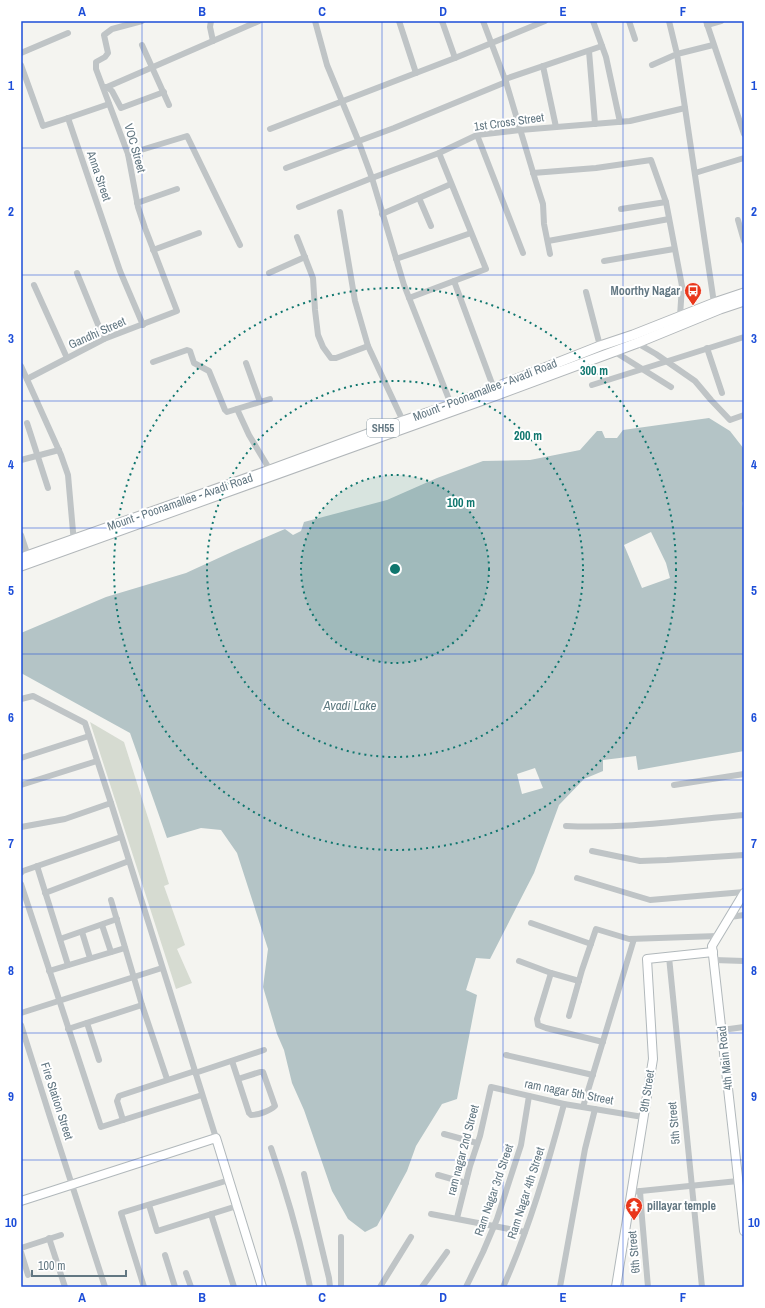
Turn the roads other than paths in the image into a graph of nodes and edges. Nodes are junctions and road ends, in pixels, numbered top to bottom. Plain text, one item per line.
1 (142, 21) edge
2 (211, 21) edge
3 (259, 21) edge
4 (315, 21) edge
5 (399, 21) edge
6 (442, 21) edge
7 (483, 21) edge
8 (545, 21) edge
9 (593, 21) edge
10 (629, 21) edge
11 (669, 21) edge
12 (721, 21) edge
13 (706, 23) edge
14 (529, 24) edge
15 (68, 33) dead end
16 (635, 39) dead end
17 (213, 41) junction
18 (491, 43) junction
19 (142, 45) dead end
20 (713, 45) junction
21 (602, 46) junction
22 (589, 51) junction
23 (21, 53) edge
24 (677, 54) junction
25 (455, 58) junction
26 (21, 65) edge
27 (652, 65) dead end
28 (543, 66) junction
29 (152, 67) junction
30 (416, 73) junction
31 (505, 81) junction
32 (105, 87) junction
33 (164, 92) junction
34 (343, 101) junction
35 (109, 104) junction
36 (170, 105) dead end
37 (685, 108) junction
38 (68, 118) junction
39 (620, 122) junction
40 (595, 124) junction
41 (556, 127) junction
42 (270, 129) dead end
43 (520, 130) junction
44 (744, 134) edge
45 (477, 135) junction
46 (358, 140) junction
47 (439, 153) junction
48 (128, 154) junction
49 (744, 158) edge
50 (286, 168) dead end
51 (533, 173) junction
52 (695, 173) junction
53 (372, 178) junction
54 (451, 184) junction
55 (177, 189) dead end
56 (419, 198) junction
57 (666, 202) junction
58 (137, 203) junction
59 (299, 207) dead end
60 (621, 209) dead end
61 (340, 212) dead end
62 (382, 214) junction
63 (669, 219) junction
64 (738, 220) dead end
65 (431, 226) dead end
66 (199, 233) dead end
67 (471, 233) junction
68 (298, 237) dead end
69 (548, 241) junction
70 (744, 241) edge
71 (240, 245) dead end
72 (674, 249) junction
73 (153, 250) junction
74 (523, 253) dead end
75 (550, 254) dead end
76 (306, 257) junction
77 (396, 259) junction
78 (604, 261) dead end
79 (77, 273) dead end
80 (269, 274) dead end
81 (454, 281) junction
82 (34, 285) dead end
83 (586, 292) dead end
84 (744, 293) edge
85 (409, 298) junction
86 (744, 301) edge
87 (714, 303) junction
88 (177, 311) joint
89 (680, 316) junction
90 (143, 325) junction
91 (744, 337) edge
92 (104, 339) junction
93 (637, 344) junction
94 (368, 346) junction
95 (600, 346) junction
96 (707, 348) junction
97 (615, 352) junction
98 (67, 358) junction
99 (666, 361) junction
100 (153, 362) dead end
101 (246, 363) dead end
102 (21, 366) edge
103 (642, 369) junction
104 (27, 379) junction
105 (592, 384) dead end
106 (672, 387) dead end
107 (494, 389) junction
108 (722, 392) dead end
109 (270, 399) dead end
110 (260, 402) junction
111 (452, 408) junction
112 (237, 409) junction
113 (744, 415) edge
114 (404, 420) junction
115 (27, 423) dead end
116 (59, 450) junction
117 (37, 455) junction
118 (21, 460) edge
119 (270, 470) junction
120 (48, 488) dead end
121 (21, 535) edge
122 (74, 543) junction
123 (25, 557) edge
124 (21, 566) edge
125 (21, 699) edge
126 (89, 736) junction
127 (21, 758) edge
128 (97, 761) junction
129 (744, 774) edge
130 (21, 785) edge
131 (674, 785) dead end
132 (111, 803) junction
133 (744, 815) edge
134 (566, 826) dead end
135 (21, 827) edge
136 (122, 837) junction
137 (592, 851) dead end
138 (744, 855) edge
139 (129, 861) junction
140 (37, 866) junction
141 (21, 873) edge
142 (577, 878) dead end
143 (21, 884) edge
144 (45, 893) junction
145 (744, 894) edge
146 (111, 900) dead end
147 (744, 915) edge
148 (730, 917) junction
149 (117, 919) junction
150 (531, 923) dead end
151 (102, 924) junction
152 (82, 932) junction
153 (718, 936) junction
154 (60, 939) junction
155 (634, 939) junction
156 (591, 944) junction
157 (126, 948) junction
158 (111, 952) junction
159 (713, 956) junction
160 (669, 957) junction
161 (90, 958) junction
162 (519, 961) dead end
163 (744, 961) edge
164 (68, 965) junction
165 (162, 968) junction
166 (49, 971) junction
167 (550, 973) junction
168 (134, 976) junction
169 (579, 981) junction
170 (59, 1001) junction
171 (142, 1006) junction
172 (21, 1013) edge
173 (569, 1016) dead end
174 (87, 1023) junction
175 (21, 1025) edge
176 (744, 1027) edge
177 (68, 1029) junction
178 (722, 1030) junction
179 (603, 1042) junction
180 (264, 1050) dead end
181 (506, 1056) dead end
182 (99, 1060) dead end
183 (232, 1061) junction
184 (195, 1072) junction
185 (593, 1074) junction
186 (167, 1079) junction
187 (238, 1079) junction
188 (491, 1087) joint
189 (202, 1095) junction
190 (529, 1096) junction
191 (564, 1104) junction
192 (582, 1107) junction
193 (595, 1108) junction
194 (643, 1117) junction
195 (124, 1120) junction
196 (444, 1134) dead end
197 (216, 1138) junction
198 (477, 1143) junction
199 (271, 1148) dead end
200 (304, 1174) dead end
201 (438, 1175) dead end
202 (740, 1179) edge
203 (229, 1180) junction
204 (466, 1183) junction
205 (72, 1184) junction
206 (692, 1186) junction
207 (640, 1191) junction
208 (631, 1192) junction
209 (21, 1201) edge
210 (148, 1205) junction
211 (237, 1206) junction
212 (211, 1214) junction
213 (431, 1214) dead end
214 (457, 1218) junction
215 (494, 1225) junction
216 (744, 1231) edge
217 (525, 1232) junction
218 (61, 1234) dead end
219 (341, 1237) dead end
220 (411, 1237) dead end
221 (50, 1238) junction
222 (21, 1248) edge
223 (21, 1252) edge
224 (447, 1252) dead end
225 (165, 1255) dead end
226 (186, 1273) dead end
227 (26, 1275) edge
228 (64, 1287) edge
229 (105, 1287) edge
230 (144, 1287) edge
231 (175, 1287) edge
232 (191, 1287) edge
233 (234, 1287) edge
234 (262, 1287) edge
235 (310, 1287) edge
236 (330, 1287) edge
237 (341, 1287) edge
238 (380, 1287) edge
239 (422, 1287) edge
240 (466, 1287) edge
241 (503, 1287) edge
242 (560, 1287) edge
243 (616, 1287) edge
244 (648, 1287) edge
245 (702, 1287) edge

1 - 32 street, VOC Street
2 - 17 street
3 - 17 street
4 - 34 street
5 - 30 street
6 - 25 street
7 - 18 street
8 - 14 street
9 - 21 street
10 - 16 street
11 - 24 street
12 - 13 street
13 - 20 street
14 - 18 street
15 - 23 street
17 - 29 street
18 - 25 street
18 - 31 street
19 - 29 street
20 - 24 street
20 - 44 street
21 - 22 street
21 - 39 street
22 - 28 street
22 - 40 street
24 - 27 street
24 - 37 street
25 - 30 street
26 - 38 street
28 - 31 street
28 - 41 street
29 - 32 street
29 - 33 street
30 - 34 street
31 - 43 street
31 - 46 street
32 - 33 street
32 - 35 street, VOC Street
33 - 36 street
34 - 42 street
34 - 46 street
35 - 38 street
35 - 48 street, VOC Street
37 - 39 street, 1st Cross Street
37 - 52 street
38 - 90 street, Anna Street
39 - 40 street, 1st Cross Street
40 - 41 street, 1st Cross Street
41 - 43 street, 1st Cross Street
43 - 45 street, 1st Cross Street
43 - 51 street
45 - 47 street, 1st Cross Street
45 - 74 street
46 - 50 street
46 - 53 street
47 - 53 street, 1st Cross Street
47 - 54 street
48 - 58 street, VOC Street
48 - 71 street
49 - 52 street
51 - 57 street
51 - 69 street
52 - 87 street
53 - 59 street, 1st Cross Street
53 - 62 street
54 - 56 street
54 - 67 street
55 - 58 street
56 - 62 street
56 - 65 street
57 - 60 street
57 - 63 street
58 - 73 street, VOC Street
61 - 94 street
62 - 77 street
63 - 69 street
63 - 72 street
64 - 70 street
66 - 73 street
67 - 77 street
67 - 81 street
68 - 76 street
69 - 75 street
72 - 78 street
72 - 89 street
73 - 88 street, VOC Street
76 - 80 street
76 - 94 street
77 - 85 street
79 - 92 street
81 - 85 street
81 - 107 street
82 - 98 street
83 - 95 street
84 - 87 main road, Mount - Poonamallee - Avadi Road / SH55
85 - 111 street
86 - 93 main road, Mount - Poonamallee - Avadi Road / SH55
87 - 89 main road, Mount - Poonamallee - Avadi Road / SH55
88 - 90 street, Gandhi Street
89 - 95 main road, Mount - Poonamallee - Avadi Road / SH55
90 - 92 street, Gandhi Street
91 - 96 street
92 - 98 street, Gandhi Street
93 - 97 main road, Mount - Poonamallee - Avadi Road / SH55
93 - 99 street
94 - 114 street
95 - 107 main road, Mount - Poonamallee - Avadi Road / SH55
96 - 99 street
96 - 108 street
97 - 103 street
97 - 111 main road, Mount - Poonamallee - Avadi Road / SH55
98 - 104 street, Gandhi Street
99 - 103 street
99 - 113 street
100 - 112 street
101 - 110 street
102 - 104 street
103 - 105 street
103 - 106 street
104 - 116 street
107 - 111 main road, Mount - Poonamallee - Avadi Road / SH55
109 - 110 street
110 - 112 street
111 - 114 main road, Mount - Poonamallee - Avadi Road / SH55
111 - 122 main road, Mount - Poonamallee - Avadi Road / SH55
112 - 119 street
114 - 119 main road, Mount - Poonamallee - Avadi Road / SH55
115 - 117 street
116 - 117 street
116 - 122 street
117 - 118 street
117 - 120 street
119 - 122 main road, Mount - Poonamallee - Avadi Road / SH55
121 - 123 street
122 - 123 main road, Mount - Poonamallee - Avadi Road / SH55
122 - 124 main road, Mount - Poonamallee - Avadi Road / SH55
125 - 126 street
126 - 127 street
126 - 128 street
128 - 130 street
128 - 132 street
129 - 131 street
132 - 135 street
132 - 136 street
133 - 134 street
136 - 139 street
136 - 140 street
137 - 138 street
139 - 144 street
139 - 165 street
140 - 141 street
140 - 144 street
142 - 145 street
143 - 166 street
144 - 154 street
145 - 148 street, 4th Main Road
146 - 149 street
147 - 148 street
148 - 153 street, 4th Main Road
149 - 151 street
149 - 157 street
150 - 156 street
151 - 152 street
151 - 158 street
152 - 154 street
152 - 161 street
153 - 155 street
153 - 159 street, 4th Main Road
154 - 164 street
155 - 156 street
155 - 179 street
156 - 169 street
157 - 158 street
157 - 168 street
158 - 161 street
159 - 160 street, 9th Street
159 - 163 street
159 - 178 street, 4th Main Road
160 - 194 street, 9th Street
160 - 206 street, 5th Street
161 - 164 street
162 - 167 street
164 - 166 street
165 - 168 street
165 - 184 street
166 - 170 street
167 - 169 street
167 - 179 street
168 - 170 street
168 - 171 street
169 - 173 street
170 - 172 street
170 - 177 street
171 - 174 street
171 - 186 street
174 - 177 street
174 - 182 street
175 - 205 street, Fire Station Street
176 - 178 street
177 - 195 street
178 - 202 street, 4th Main Road
179 - 185 street
180 - 183 street
181 - 185 street
183 - 184 street
183 - 187 street
184 - 186 street
184 - 189 street
185 - 192 street
186 - 195 street
187 - 187 street
188 - 190 street, ram nagar 5th Street
188 - 198 street, ram nagar 2nd Street
189 - 195 street
189 - 197 street
190 - 191 street, ram nagar 5th Street
190 - 215 street, Ram Nagar 3rd Street
191 - 192 street, ram nagar 5th Street
191 - 217 street, Ram Nagar 4th Street
192 - 193 street, ram nagar 5th Street
193 - 194 street, ram nagar 5th Street
193 - 242 street
194 - 208 street, 9th Street
196 - 198 street
197 - 203 street
197 - 205 street
198 - 204 street, ram nagar 2nd Street
199 - 235 street
200 - 236 street
201 - 204 street
202 - 206 street
202 - 216 street, 4th Main Road
203 - 210 street
203 - 211 street
204 - 214 street, ram nagar 2nd Street
205 - 209 street
205 - 229 street, Fire Station Street
206 - 207 street
206 - 245 street, 5th Street
207 - 208 street
207 - 244 street, 6th Street
208 - 243 street, 9th Street
210 - 212 street
210 - 230 street
211 - 212 street
211 - 234 street
212 - 233 street
213 - 214 street
214 - 215 street
215 - 217 street
215 - 240 street, Ram Nagar 3rd Street
217 - 241 street, Ram Nagar 4th Street
218 - 221 street
219 - 237 street
220 - 238 street
221 - 222 street
221 - 228 street
223 - 227 street
224 - 239 street
225 - 231 street
226 - 232 street

